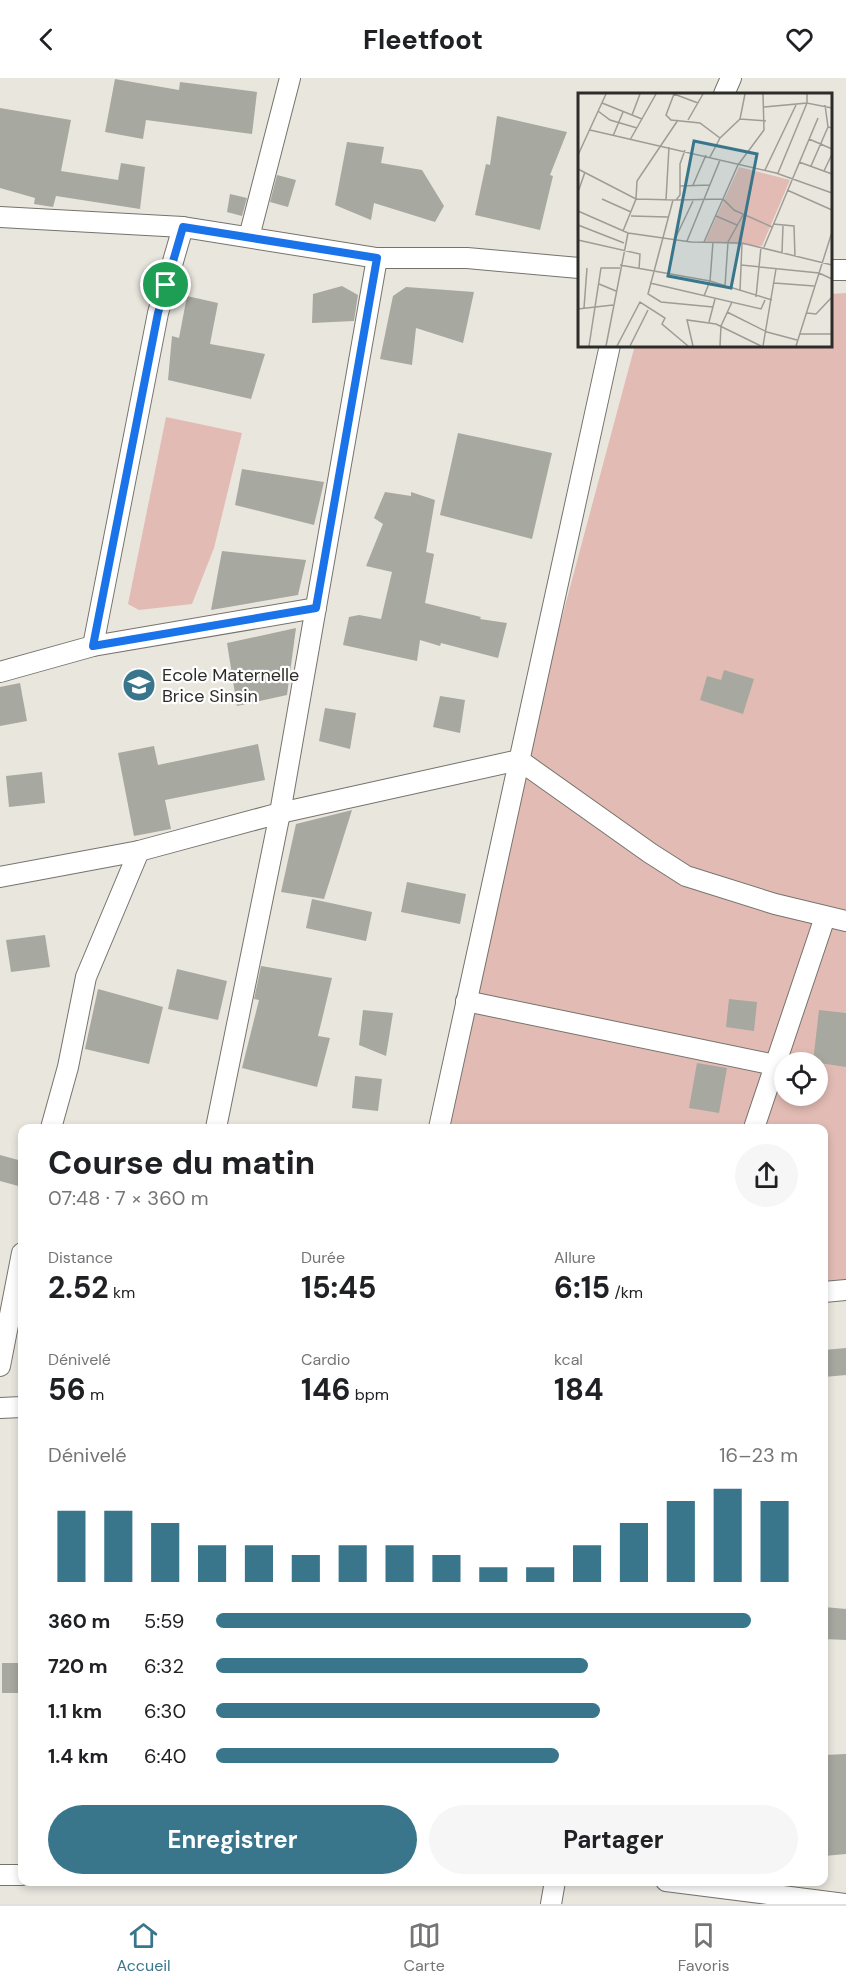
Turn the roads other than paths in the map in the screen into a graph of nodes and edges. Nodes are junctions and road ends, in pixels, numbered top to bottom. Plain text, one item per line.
1 (290, 78) edge
2 (731, 78) edge
3 (724, 93) edge
4 (0, 217) edge
5 (183, 227) junction
6 (249, 237) junction
7 (377, 258) junction
8 (578, 268) edge
9 (610, 346) edge
10 (316, 608) junction
11 (93, 646) junction
12 (0, 672) edge
13 (519, 760) junction
14 (280, 813) junction
15 (139, 851) junction
16 (0, 877) edge
17 (825, 917) junction
18 (846, 921) edge
19 (466, 1001) junction
20 (779, 1052) edge
21 (774, 1065) edge
22 (774, 1068) edge
23 (52, 1124) edge
24 (217, 1124) edge
25 (440, 1124) edge
26 (755, 1124) edge
27 (18, 1274) edge
28 (846, 1290) edge
29 (828, 1292) edge
30 (0, 1366) edge
31 (18, 1407) edge
32 (0, 1408) edge
33 (0, 1875) edge
34 (18, 1875) edge
35 (554, 1886) edge
36 (745, 1886) edge
37 (761, 1887) edge
38 (551, 1904) edge
39 (846, 1904) edge

1 - 6 street
2 - 3 street
4 - 5 street
5 - 6 street
5 - 11 street
6 - 7 street
7 - 8 street
7 - 10 street
9 - 13 street
10 - 11 street
10 - 14 street
11 - 12 street
13 - 14 street
13 - 17 street
13 - 19 street
14 - 15 street
14 - 24 street
15 - 16 street
15 - 23 street
17 - 18 street
17 - 20 street
19 - 21 street
19 - 25 street
22 - 26 street
27 - 30 street
28 - 29 street
31 - 32 street
33 - 34 street
35 - 38 street
36 - 37 street
37 - 39 street

